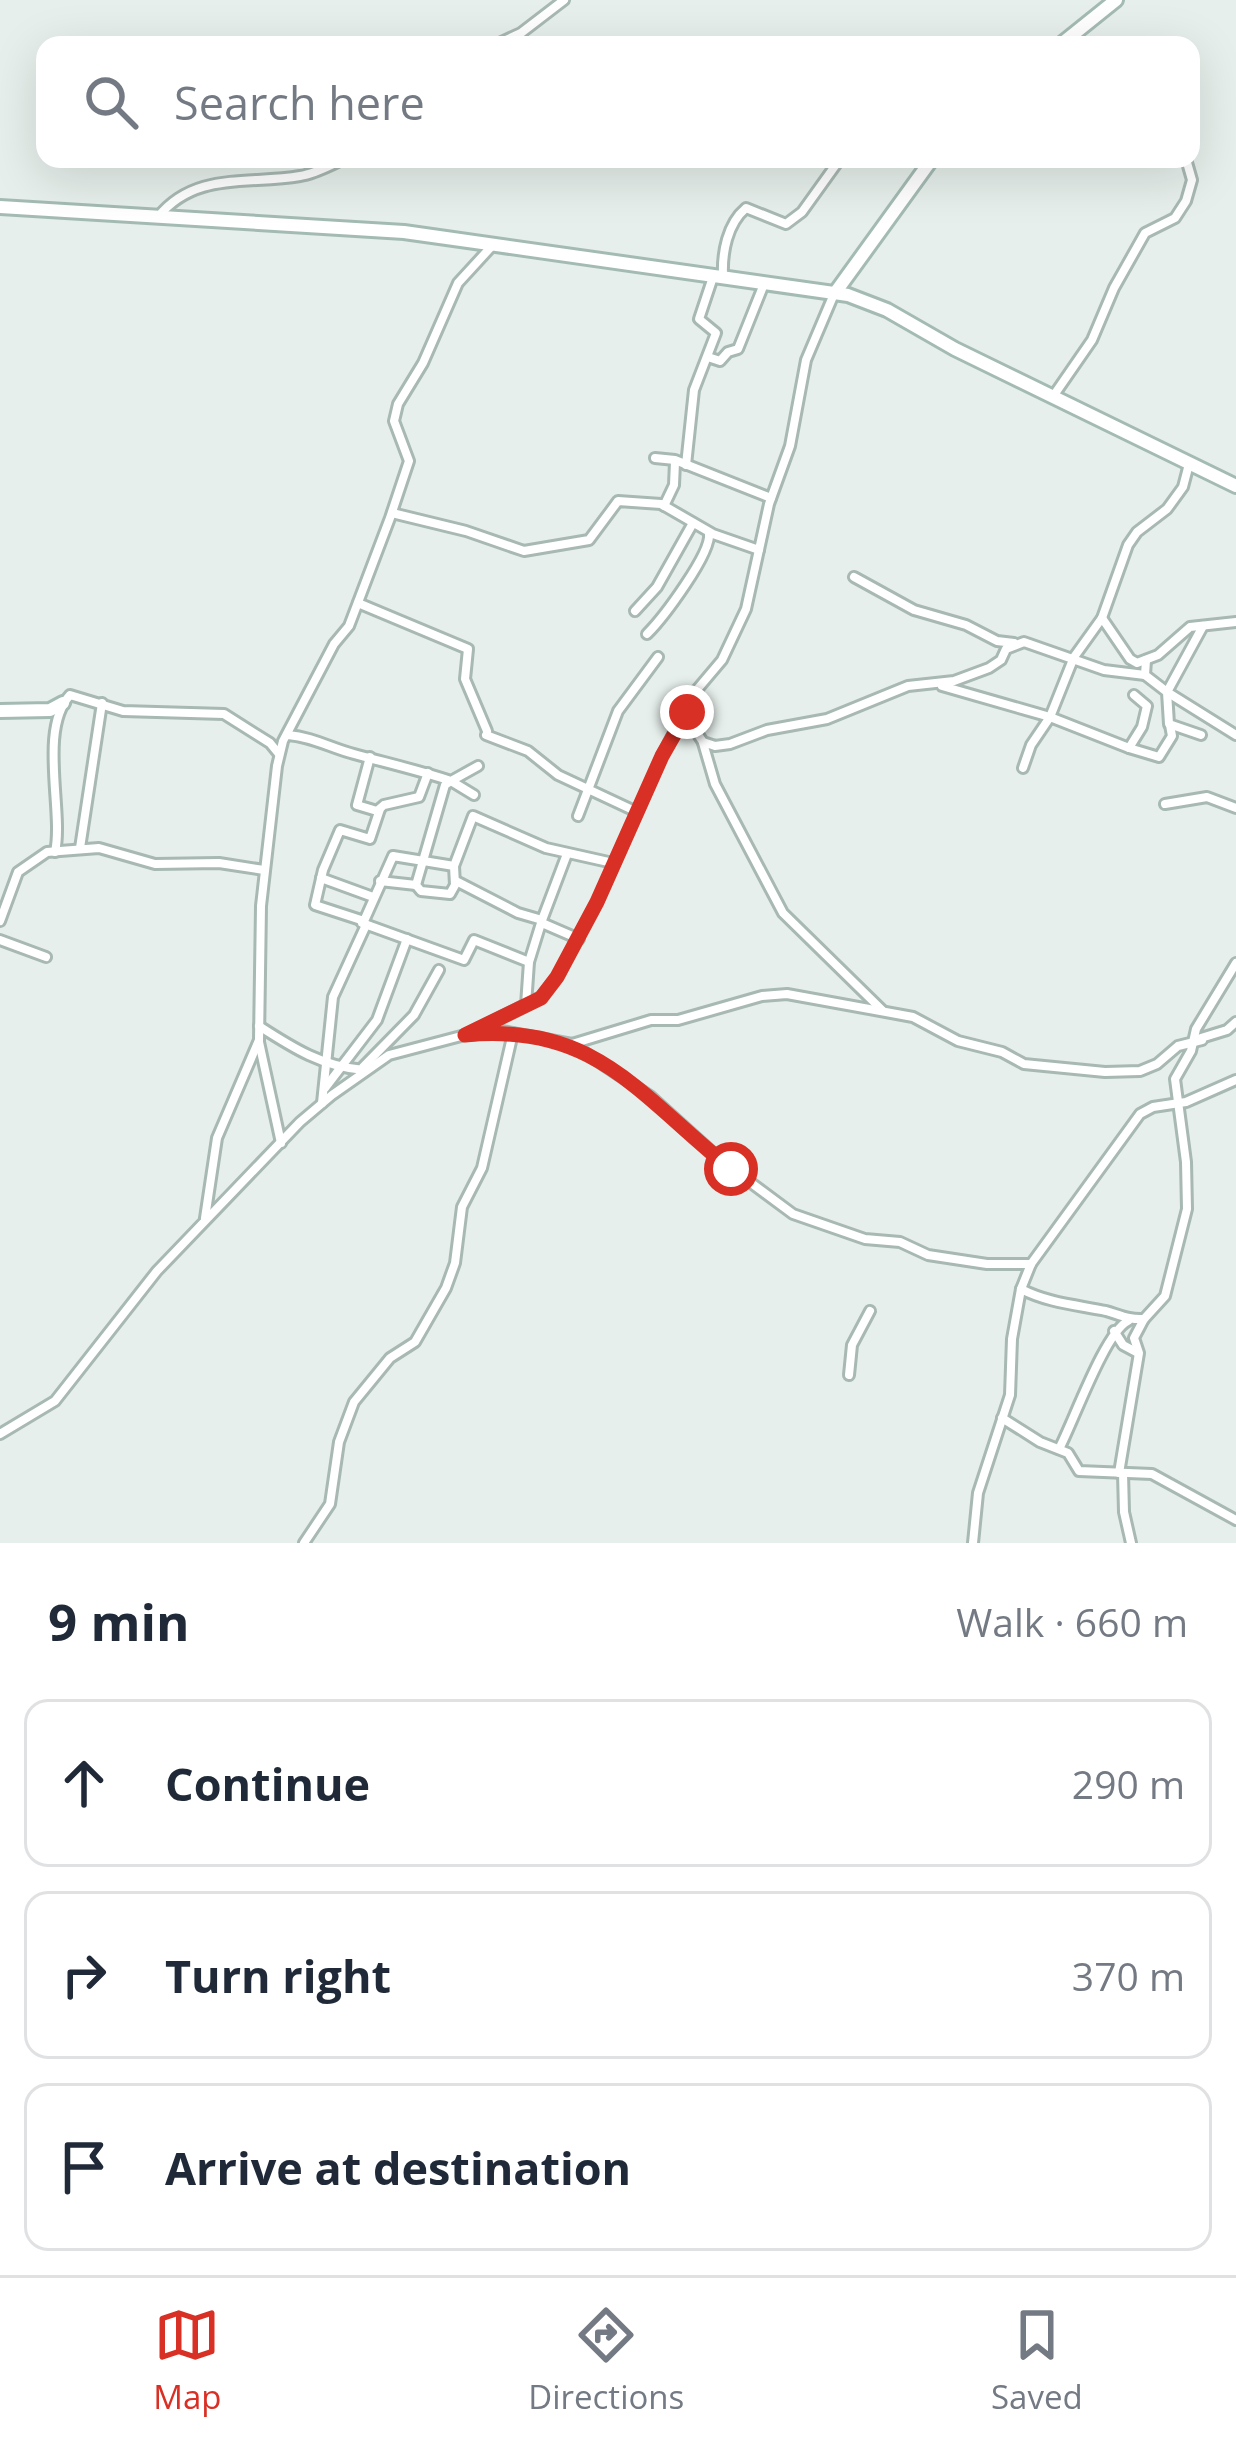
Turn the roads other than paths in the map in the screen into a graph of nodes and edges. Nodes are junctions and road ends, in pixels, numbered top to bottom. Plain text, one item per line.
1 (565, 0) edge
2 (1116, 0) edge
3 (514, 36) edge
4 (1071, 36) edge
5 (322, 168) edge
6 (834, 168) edge
7 (925, 168) edge
8 (1189, 168) edge
9 (0, 207) edge
10 (157, 218) junction
11 (491, 247) junction
12 (718, 276) junction
13 (764, 283) junction
14 (835, 293) junction
15 (707, 357) junction
16 (1054, 395) junction
17 (655, 458) dead end
18 (675, 460) junction
19 (1190, 463) junction
20 (686, 465) junction
21 (1236, 487) edge
22 (771, 498) junction
23 (664, 506) junction
24 (392, 513) junction
25 (693, 523) junction
26 (709, 532) junction
27 (759, 550) junction
28 (854, 577) dead end
29 (358, 603) junction
30 (635, 611) dead end
31 (1102, 618) junction
32 (1236, 622) edge
33 (1203, 626) junction
34 (647, 634) dead end
35 (1015, 643) junction
36 (658, 657) dead end
37 (1074, 657) junction
38 (1146, 660) junction
39 (1145, 675) junction
40 (935, 685) junction
41 (1167, 692) junction
42 (1134, 695) dead end
43 (102, 703) junction
44 (63, 704) junction
45 (0, 711) edge
46 (686, 715) junction
47 (1050, 717) junction
48 (1169, 724) junction
49 (286, 735) junction
50 (1201, 735) dead end
51 (1236, 735) edge
52 (703, 742) junction
53 (1129, 748) junction
54 (280, 755) junction
55 (370, 757) junction
56 (478, 766) dead end
57 (1023, 768) dead end
58 (428, 773) junction
59 (451, 781) junction
60 (590, 791) junction
61 (474, 795) dead end
62 (1165, 804) dead end
63 (380, 808) junction
64 (1236, 808) edge
65 (637, 812) junction
66 (578, 816) dead end
67 (80, 848) junction
68 (55, 852) junction
69 (567, 854) junction
70 (423, 863) junction
71 (613, 863) junction
72 (454, 866) junction
73 (264, 870) junction
74 (321, 878) junction
75 (456, 880) junction
76 (380, 881) junction
77 (416, 885) junction
78 (373, 897) junction
79 (0, 921) edge
80 (541, 921) junction
81 (363, 924) junction
82 (407, 939) junction
83 (579, 939) junction
84 (0, 940) edge
85 (46, 957) dead end
86 (530, 962) junction
87 (1236, 963) edge
88 (439, 970) dead end
89 (526, 1005) junction
90 (883, 1011) junction
91 (1236, 1022) edge
92 (260, 1026) junction
93 (512, 1033) junction
94 (465, 1035) junction
95 (259, 1040) junction
96 (1197, 1040) junction
97 (572, 1044) junction
98 (329, 1064) junction
99 (344, 1069) junction
100 (362, 1070) junction
101 (1236, 1080) edge
102 (322, 1098) junction
103 (1178, 1104) junction
104 (281, 1143) junction
105 (205, 1220) junction
106 (1031, 1264) junction
107 (1021, 1289) junction
108 (870, 1311) dead end
109 (1144, 1319) junction
110 (1129, 1320) junction
111 (1114, 1331) junction
112 (1139, 1353) junction
113 (849, 1376) dead end
114 (1002, 1418) junction
115 (0, 1434) edge
116 (1059, 1449) junction
117 (1118, 1473) junction
118 (1236, 1520) edge
119 (973, 1540) edge
120 (304, 1543) edge
121 (987, 1543) edge
122 (1131, 1543) edge

1 - 3 street
2 - 4 main road
5 - 10 street
6 - 12 street
7 - 14 main road
8 - 16 street
9 - 10 main road
10 - 11 main road
11 - 12 main road
11 - 24 street
12 - 13 main road
12 - 15 street
13 - 14 main road
13 - 15 street
14 - 16 main road
14 - 22 street
15 - 20 street
16 - 19 main road
17 - 18 street
18 - 20 street
18 - 23 street
19 - 21 main road
19 - 31 street
20 - 22 street
22 - 27 street
23 - 24 street
23 - 25 street
24 - 29 street
25 - 26 street
25 - 30 street
26 - 27 street
26 - 34 street
27 - 46 street
28 - 35 street
29 - 49 street
29 - 60 street
31 - 37 street
31 - 38 street
32 - 33 street
33 - 38 street
33 - 41 street
35 - 37 street
35 - 40 street
36 - 60 street
37 - 39 street
37 - 47 street
38 - 39 street
39 - 41 street
40 - 47 street
40 - 52 street
41 - 48 street
41 - 51 street
42 - 53 street
43 - 44 street
43 - 54 street
43 - 67 street
44 - 45 main road
44 - 68 street
46 - 52 street
46 - 65 street
47 - 53 street
47 - 57 street
48 - 50 street
48 - 53 street
49 - 54 street
49 - 55 street
52 - 90 street
54 - 73 street
55 - 58 street
55 - 63 street
56 - 59 street
58 - 59 street
58 - 63 street
59 - 61 street
59 - 70 street
60 - 65 street
60 - 66 street
62 - 64 street
63 - 74 street
65 - 71 street
67 - 68 street
67 - 73 street
68 - 79 street
69 - 71 street
69 - 72 street
69 - 80 street
70 - 72 street
70 - 76 street
70 - 77 street
71 - 83 street
72 - 75 street
73 - 92 street
74 - 78 street
74 - 81 street
75 - 77 street
75 - 80 street
76 - 77 street
76 - 78 street
78 - 81 street
80 - 83 street
80 - 86 street
81 - 82 street
81 - 98 street
82 - 86 street
82 - 99 street
83 - 89 street
84 - 85 street
86 - 89 street
87 - 96 street
88 - 100 street
89 - 94 street
90 - 96 street
90 - 97 street
91 - 96 street
92 - 95 street
92 - 98 street
93 - 94 street
93 - 97 street
93 - 120 street
94 - 100 street
95 - 104 street
95 - 105 street
96 - 103 street
97 - 106 street
98 - 99 street
98 - 102 street
99 - 100 street
99 - 102 street
100 - 102 street
101 - 103 street
102 - 104 street
103 - 106 street
103 - 109 street
104 - 105 street
105 - 115 street
106 - 107 street
107 - 110 street
107 - 114 street
108 - 113 street
109 - 110 street
109 - 112 street
110 - 111 street
111 - 112 street
111 - 116 street
112 - 117 street
114 - 116 street
114 - 119 street
116 - 117 street
117 - 118 street
117 - 122 street
119 - 121 street

